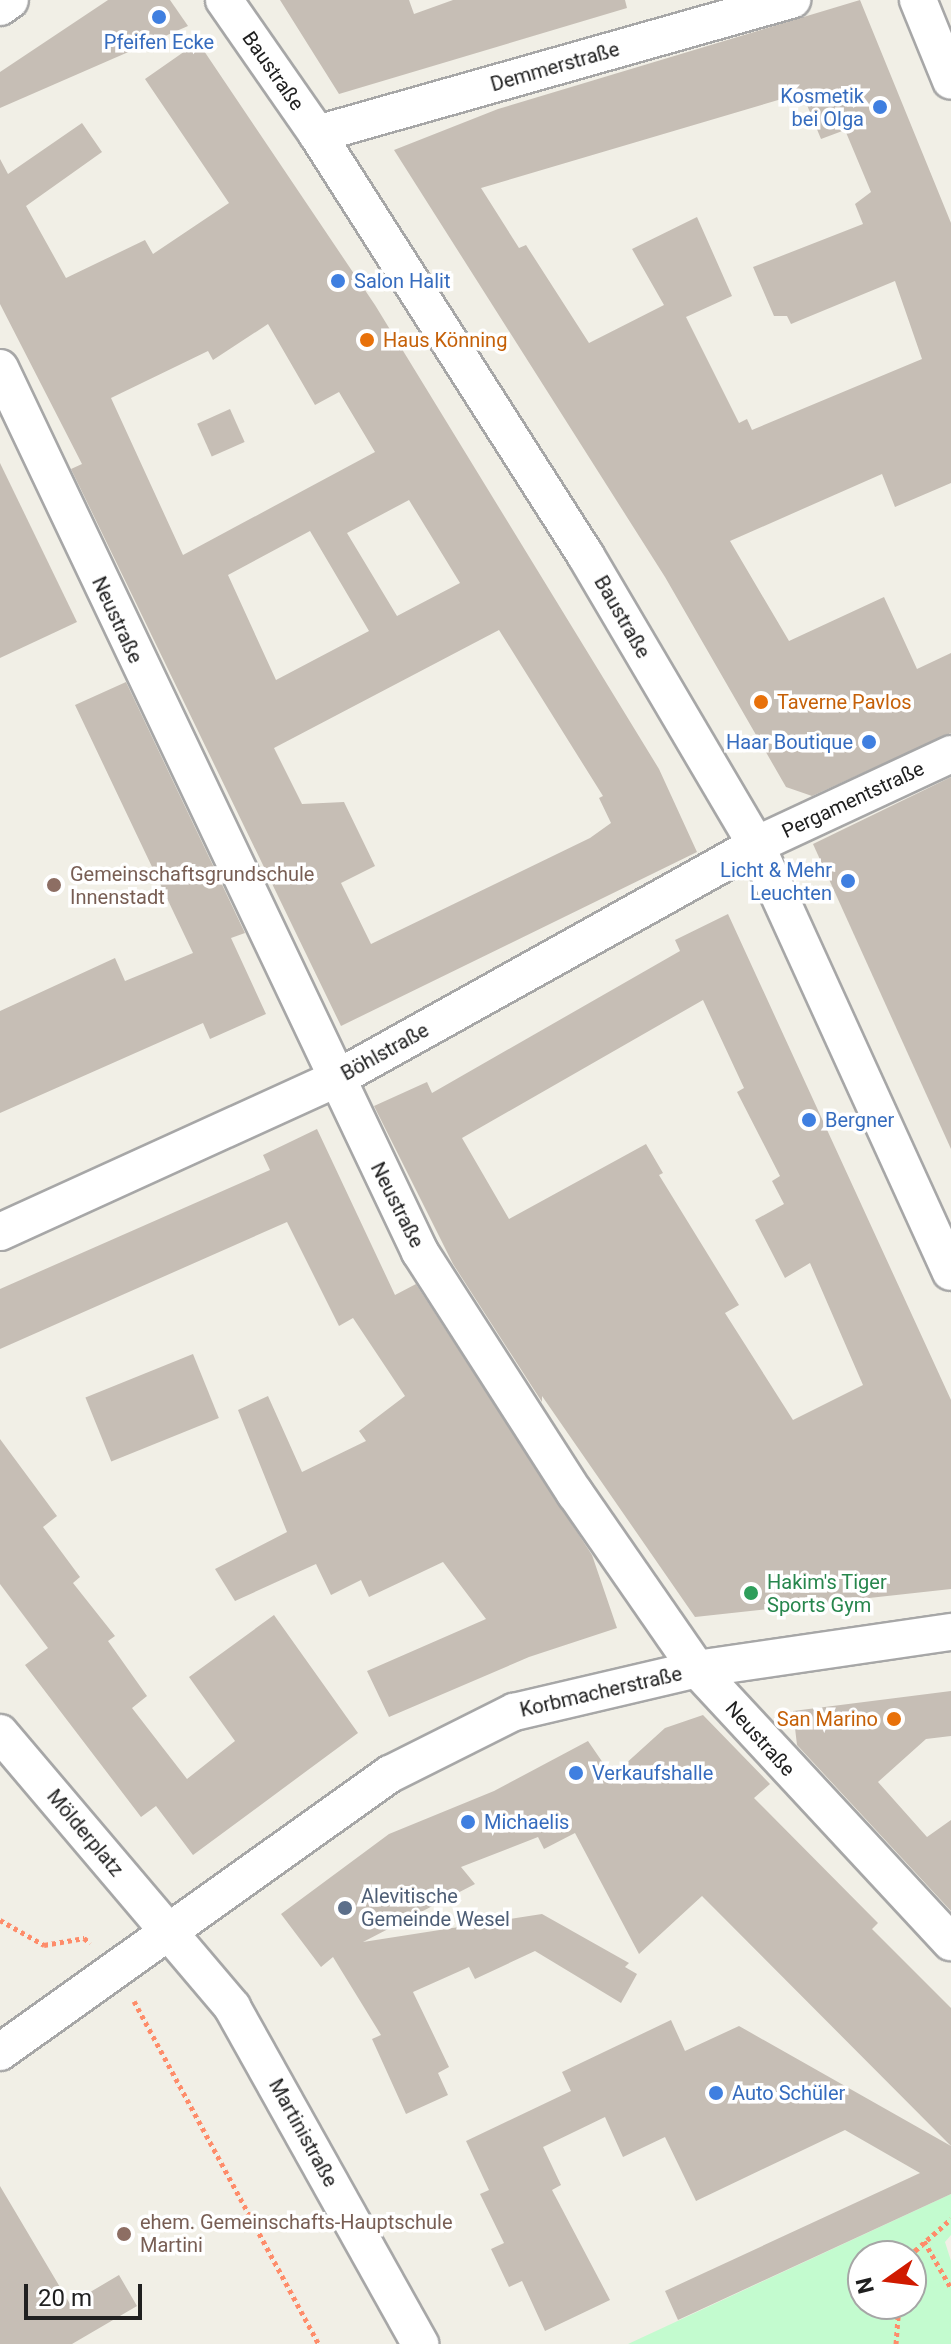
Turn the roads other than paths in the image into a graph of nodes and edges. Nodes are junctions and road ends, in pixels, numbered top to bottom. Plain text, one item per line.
1 (10, 0) edge
2 (224, 0) edge
3 (792, 0) edge
4 (918, 0) edge
5 (0, 7) edge
6 (951, 81) edge
7 (317, 134) junction
8 (0, 368) edge
9 (951, 754) edge
10 (756, 845) junction
11 (334, 1080) junction
12 (0, 1232) edge
13 (951, 1272) edge
14 (951, 1632) edge
15 (697, 1669) junction
16 (0, 1733) edge
17 (170, 1933) junction
18 (951, 1942) edge
19 (0, 2052) edge
20 (420, 2344) edge

1 - 5 street
2 - 7 street, Baustraße
3 - 7 street, Demmerstraße
4 - 6 street
7 - 10 street, Baustraße
8 - 11 street, Neustraße
9 - 10 street, Pergamentstraße
10 - 11 street, Böhlstraße
10 - 13 street, Baustraße
11 - 12 street, Böhlstraße
11 - 15 street, Neustraße
14 - 15 street, Korbmacherstraße
15 - 17 street, Korbmacherstraße
15 - 18 street, Neustraße
16 - 17 street, Mölderplatz
17 - 19 street, Korbmacherstraße
17 - 20 street, Martinistraße

